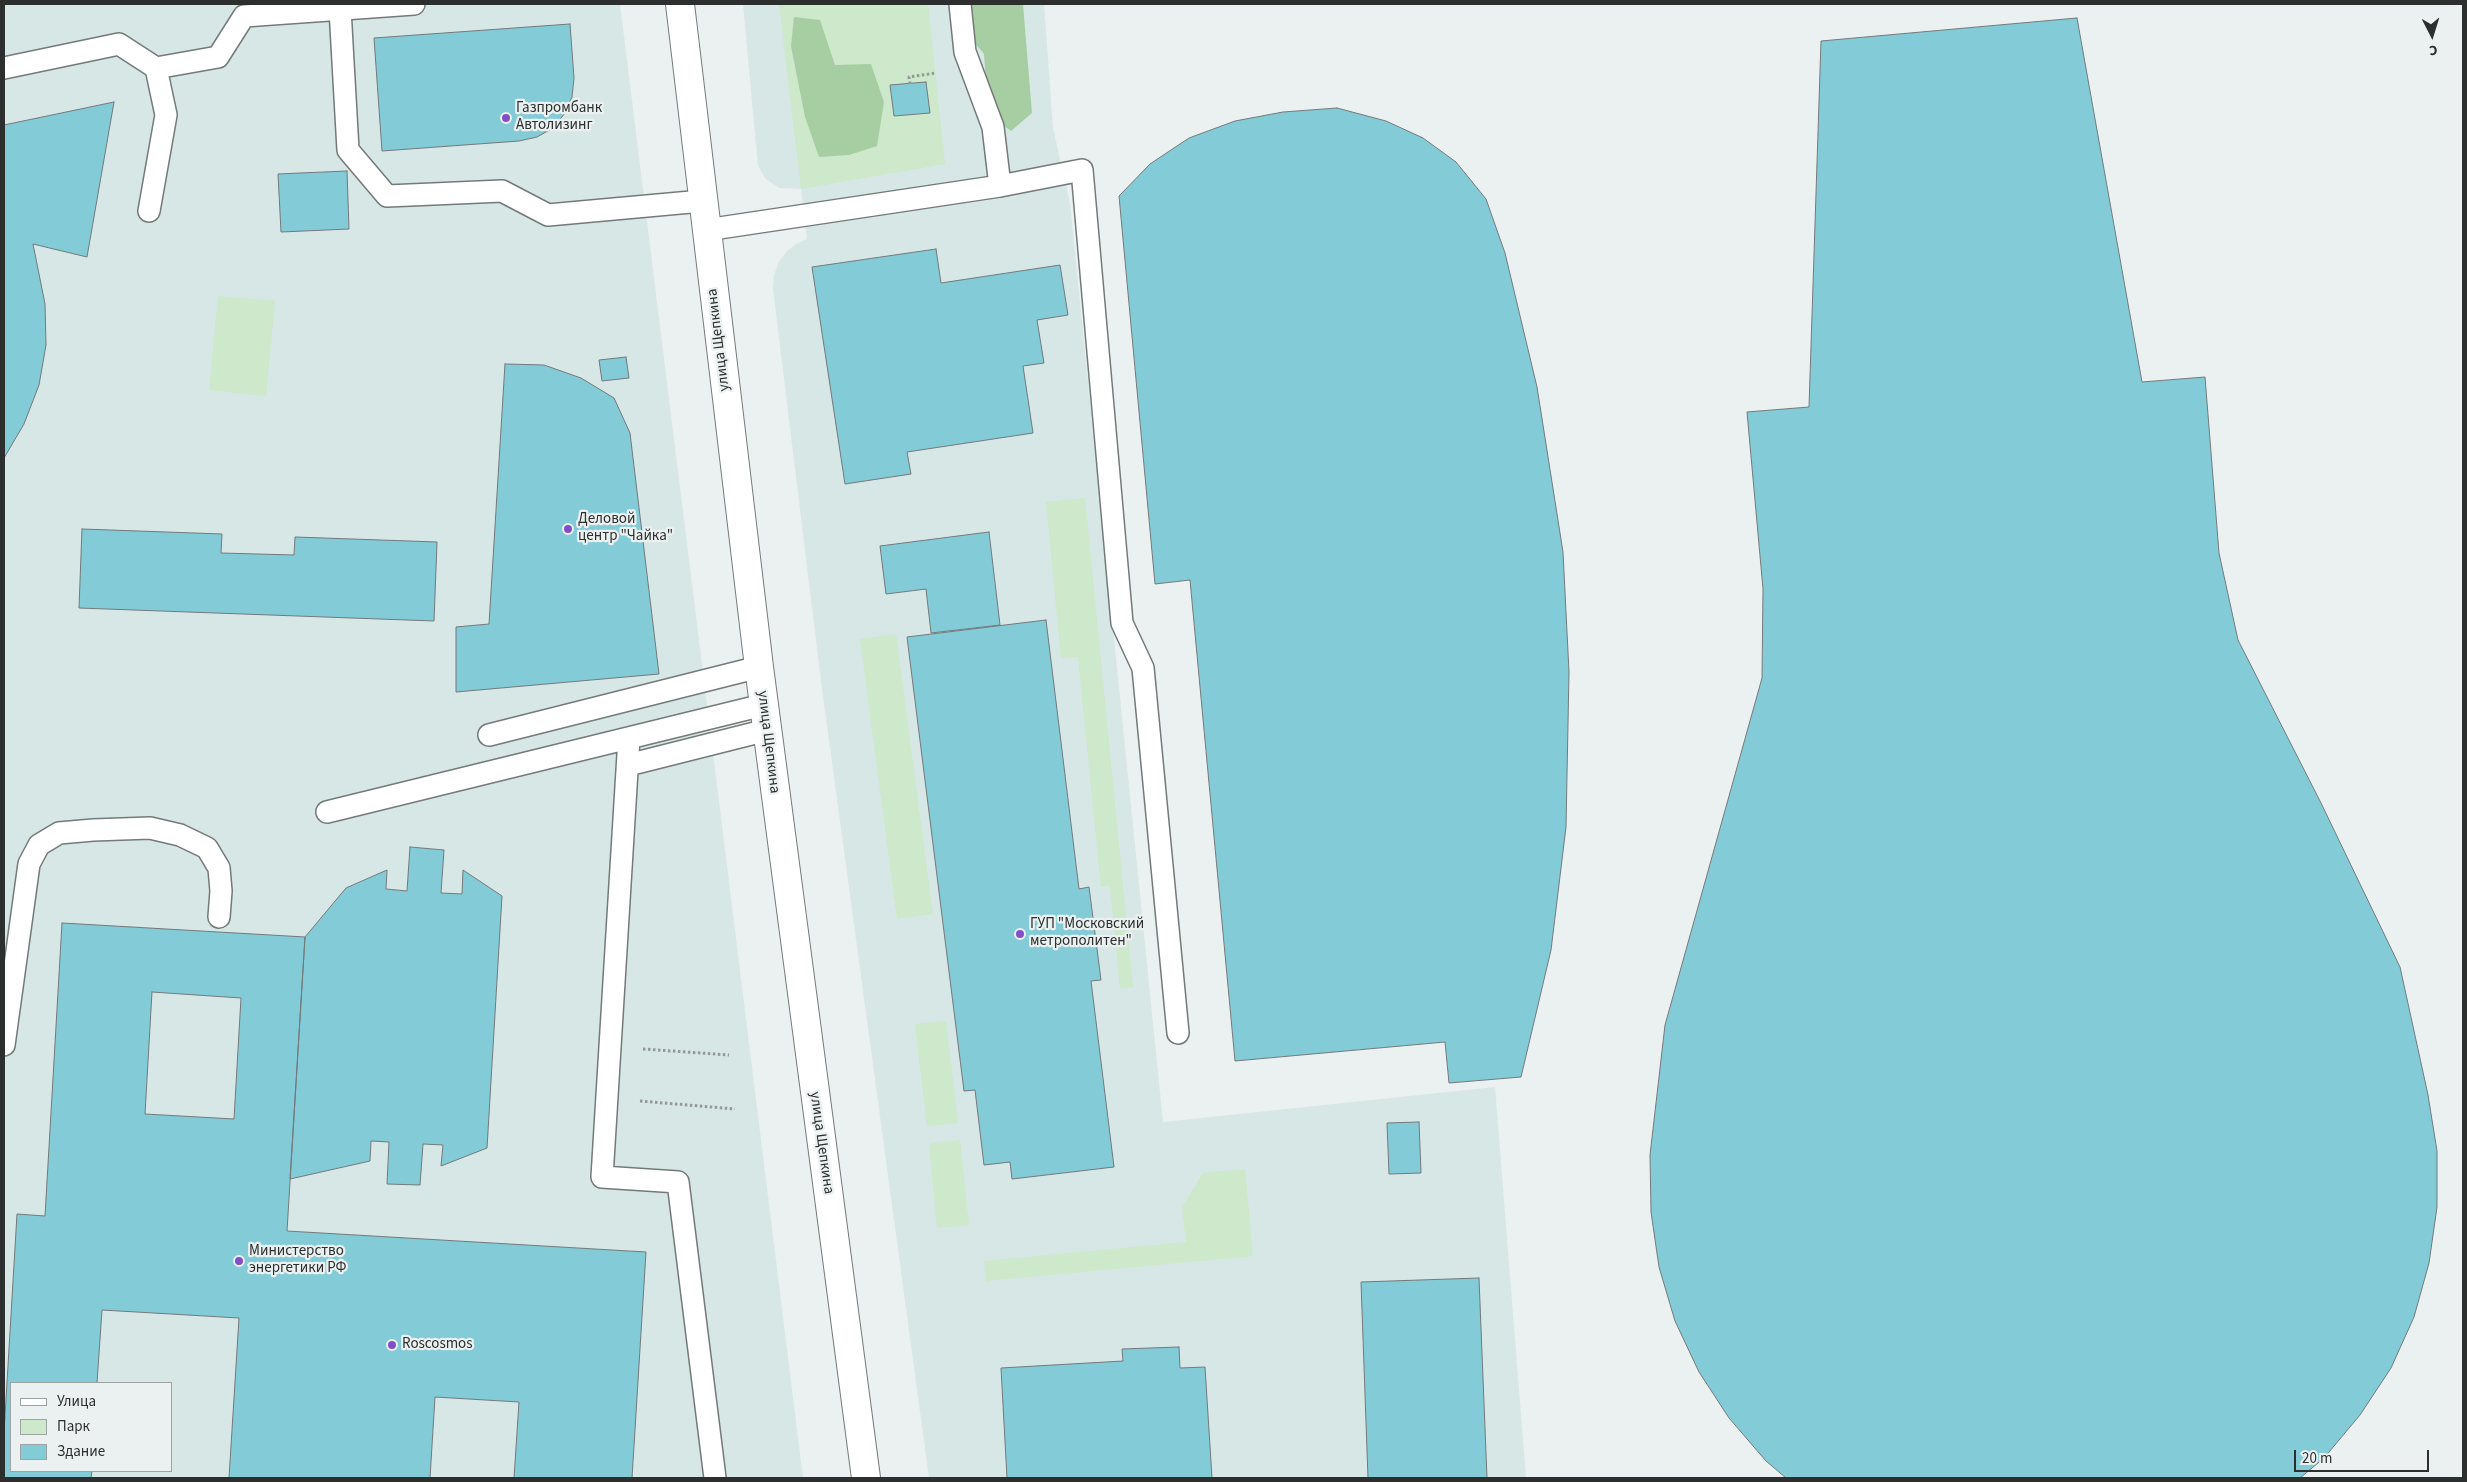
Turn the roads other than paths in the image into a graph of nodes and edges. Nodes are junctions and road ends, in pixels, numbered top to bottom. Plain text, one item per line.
1 (414, 4) edge
2 (680, 4) edge
3 (960, 4) edge
4 (340, 9) junction
5 (243, 10) edge
6 (4, 68) edge
7 (156, 68) junction
8 (1000, 186) junction
9 (702, 201) junction
10 (149, 211) dead end
11 (706, 230) junction
12 (758, 667) junction
13 (765, 717) junction
14 (489, 735) dead end
15 (629, 738) junction
16 (628, 765) junction
17 (327, 812) dead end
18 (220, 917) dead end
19 (1178, 1033) dead end
20 (4, 1045) edge
21 (715, 1478) edge
22 (866, 1478) edge

1 - 4 lane
2 - 9 street, улица Щепкина
3 - 8 lane
4 - 5 lane
4 - 9 lane
5 - 7 lane
6 - 7 lane
7 - 10 lane
8 - 11 lane
8 - 19 lane
9 - 11 street, улица Щепкина
11 - 12 street, улица Щепкина
12 - 13 street, улица Щепкина
12 - 14 lane
13 - 15 lane
13 - 16 lane
13 - 22 street, улица Щепкина
15 - 16 lane
15 - 17 lane
16 - 21 lane
18 - 20 lane

